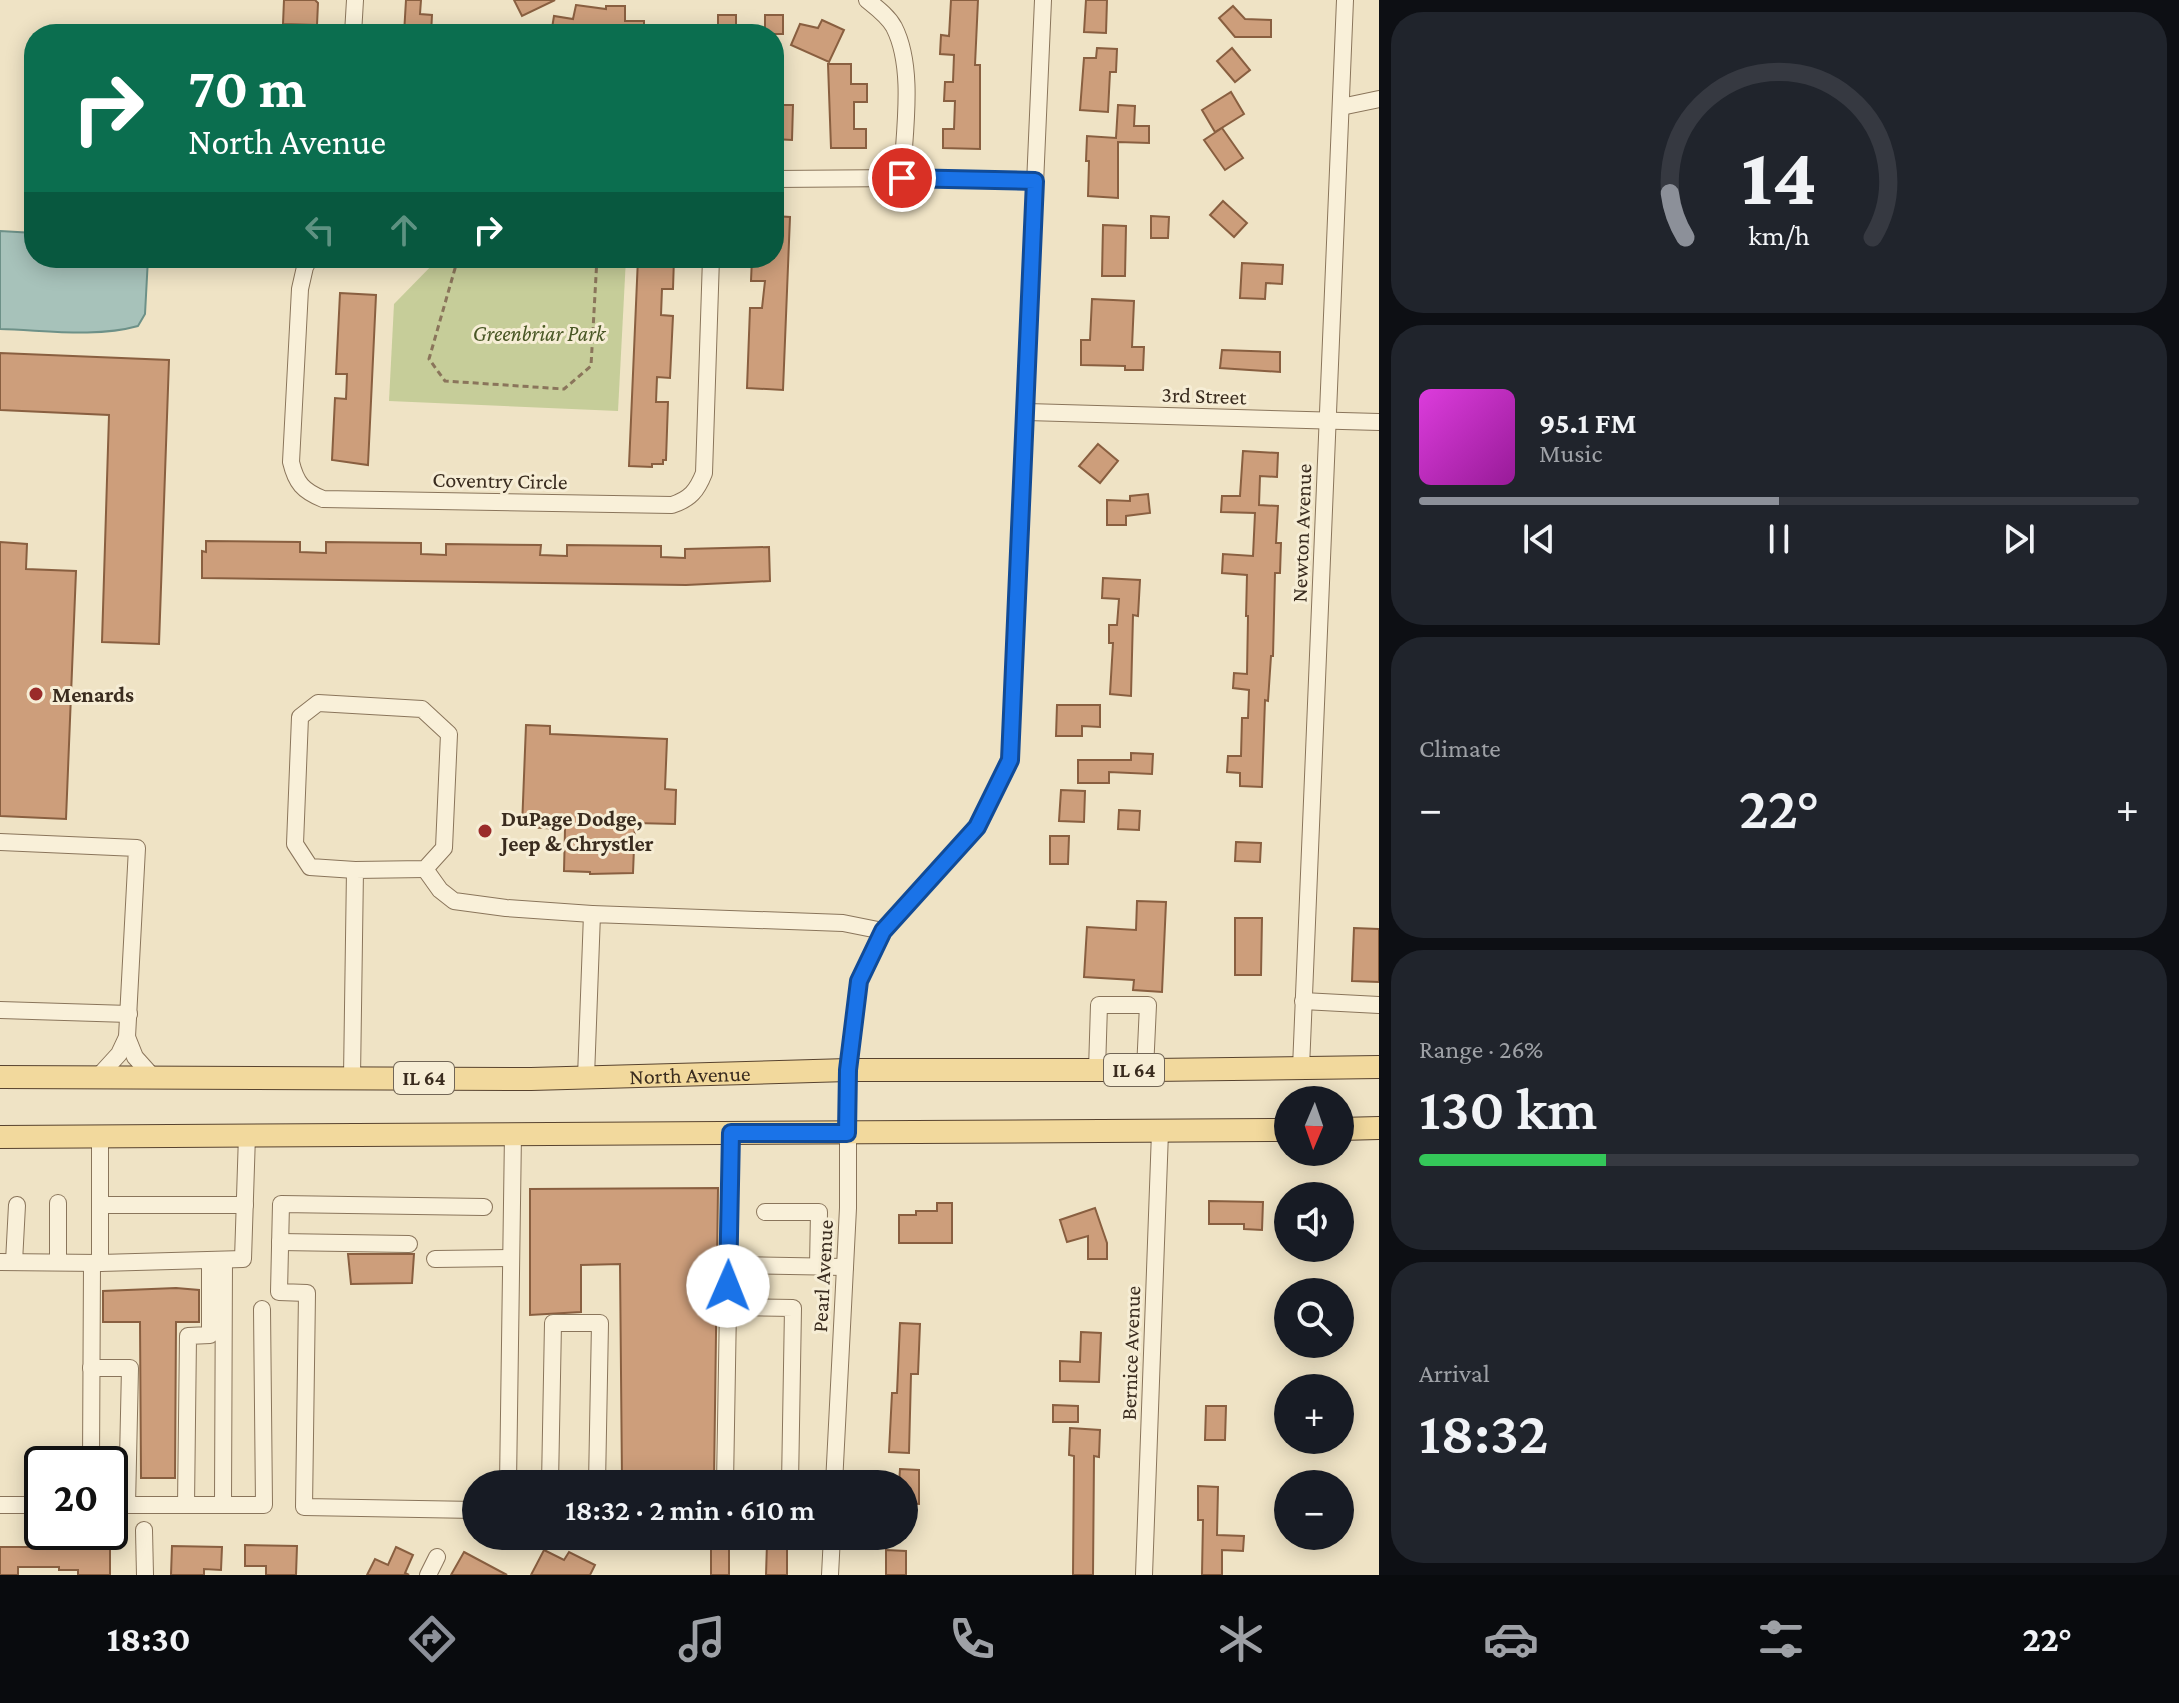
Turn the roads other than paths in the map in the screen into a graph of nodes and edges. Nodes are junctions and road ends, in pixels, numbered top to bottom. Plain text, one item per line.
1 (355, 0) edge
2 (867, 0) edge
3 (1043, 0) edge
4 (1345, 0) edge
5 (354, 24) edge
6 (1379, 99) edge
7 (1341, 107) junction
8 (902, 178) junction
9 (784, 179) edge
10 (1035, 181) junction
11 (305, 268) edge
12 (711, 268) edge
13 (1027, 412) junction
14 (1327, 420) junction
15 (1379, 422) edge
16 (0, 842) edge
17 (425, 869) junction
18 (355, 870) junction
19 (592, 914) junction
20 (883, 931) junction
21 (1303, 1001) junction
22 (1379, 1005) edge
23 (0, 1010) edge
24 (129, 1014) junction
25 (127, 1037) junction
26 (1379, 1067) edge
27 (1301, 1068) junction
28 (848, 1070) junction
29 (1097, 1070) junction
30 (1145, 1070) junction
31 (0, 1077) edge
32 (98, 1077) junction
33 (153, 1077) junction
34 (352, 1077) junction
35 (586, 1077) junction
36 (1379, 1128) edge
37 (1354, 1129) edge
38 (1274, 1130) edge
39 (1160, 1132) junction
40 (513, 1133) junction
41 (731, 1133) junction
42 (847, 1133) junction
43 (247, 1135) junction
44 (0, 1137) edge
45 (100, 1137) junction
46 (58, 1203) dead end
47 (17, 1205) dead end
48 (100, 1205) junction
49 (245, 1205) junction
50 (484, 1207) dead end
51 (765, 1212) dead end
52 (280, 1242) junction
53 (409, 1244) dead end
54 (511, 1258) junction
55 (435, 1259) dead end
56 (217, 1260) junction
57 (7, 1262) edge
58 (58, 1262) junction
59 (96, 1263) junction
60 (729, 1265) junction
61 (818, 1266) junction
62 (845, 1267) junction
63 (728, 1307) junction
64 (262, 1309) dead end
65 (91, 1368) junction
66 (91, 1446) edge
67 (128, 1459) edge
68 (508, 1470) edge
69 (550, 1470) edge
70 (597, 1470) edge
71 (725, 1470) edge
72 (790, 1470) edge
73 (835, 1470) edge
74 (0, 1505) edge
75 (24, 1505) edge
76 (128, 1505) edge
77 (186, 1505) junction
78 (223, 1505) junction
79 (462, 1510) edge
80 (144, 1530) dead end
81 (831, 1550) edge
82 (437, 1557) dead end
83 (145, 1575) edge
84 (428, 1575) edge
85 (830, 1575) edge
86 (1144, 1575) edge

1 - 5 street
2 - 8 street
3 - 10 street, Pearl Avenue
4 - 7 street, Newton Avenue
6 - 7 street
7 - 14 street, Newton Avenue
8 - 9 street
8 - 10 street
10 - 13 street, Pearl Avenue
11 - 12 street, Coventry Circle
13 - 14 street, 3rd Street
13 - 20 street, Pearl Avenue
14 - 15 street, 3rd Street
14 - 21 street, Newton Avenue
16 - 24 street
17 - 18 street
17 - 18 street
17 - 19 street
18 - 34 street
19 - 20 street
19 - 35 street
20 - 28 street, Pearl Avenue
21 - 22 street
21 - 27 street, Newton Avenue
23 - 24 street
24 - 25 street
25 - 32 street
25 - 33 street
26 - 27 main road, North Avenue / IL 64
27 - 30 main road, North Avenue / IL 64
28 - 29 main road, North Avenue / IL 64
28 - 35 main road, North Avenue / IL 64
28 - 42 street, Pearl Avenue
29 - 30 main road, North Avenue / IL 64
29 - 30 street
31 - 32 main road, North Avenue / IL 64
32 - 33 main road, North Avenue / IL 64
33 - 34 main road, North Avenue / IL 64
34 - 35 main road, North Avenue / IL 64
36 - 37 main road
38 - 39 main road
39 - 42 main road
39 - 86 street, Bernice Avenue
40 - 41 main road
40 - 43 main road
40 - 54 street
41 - 42 main road
41 - 60 street
42 - 62 street, Pearl Avenue
43 - 45 main road
43 - 49 street
44 - 45 main road
45 - 48 street
46 - 58 street
47 - 57 street
48 - 49 street
48 - 59 street
49 - 56 street
50 - 52 street
51 - 61 street
52 - 53 street
52 - 79 street
54 - 55 street
54 - 68 street
56 - 59 street
56 - 77 street
56 - 78 street
57 - 58 street
58 - 59 street
59 - 65 street
60 - 61 street
60 - 63 street
61 - 62 street
62 - 73 street, Pearl Avenue
63 - 71 street
63 - 72 street
64 - 78 street
65 - 66 street
65 - 67 street
69 - 70 street
74 - 75 street
76 - 77 street
77 - 78 street
80 - 83 street
81 - 85 street
82 - 84 street

